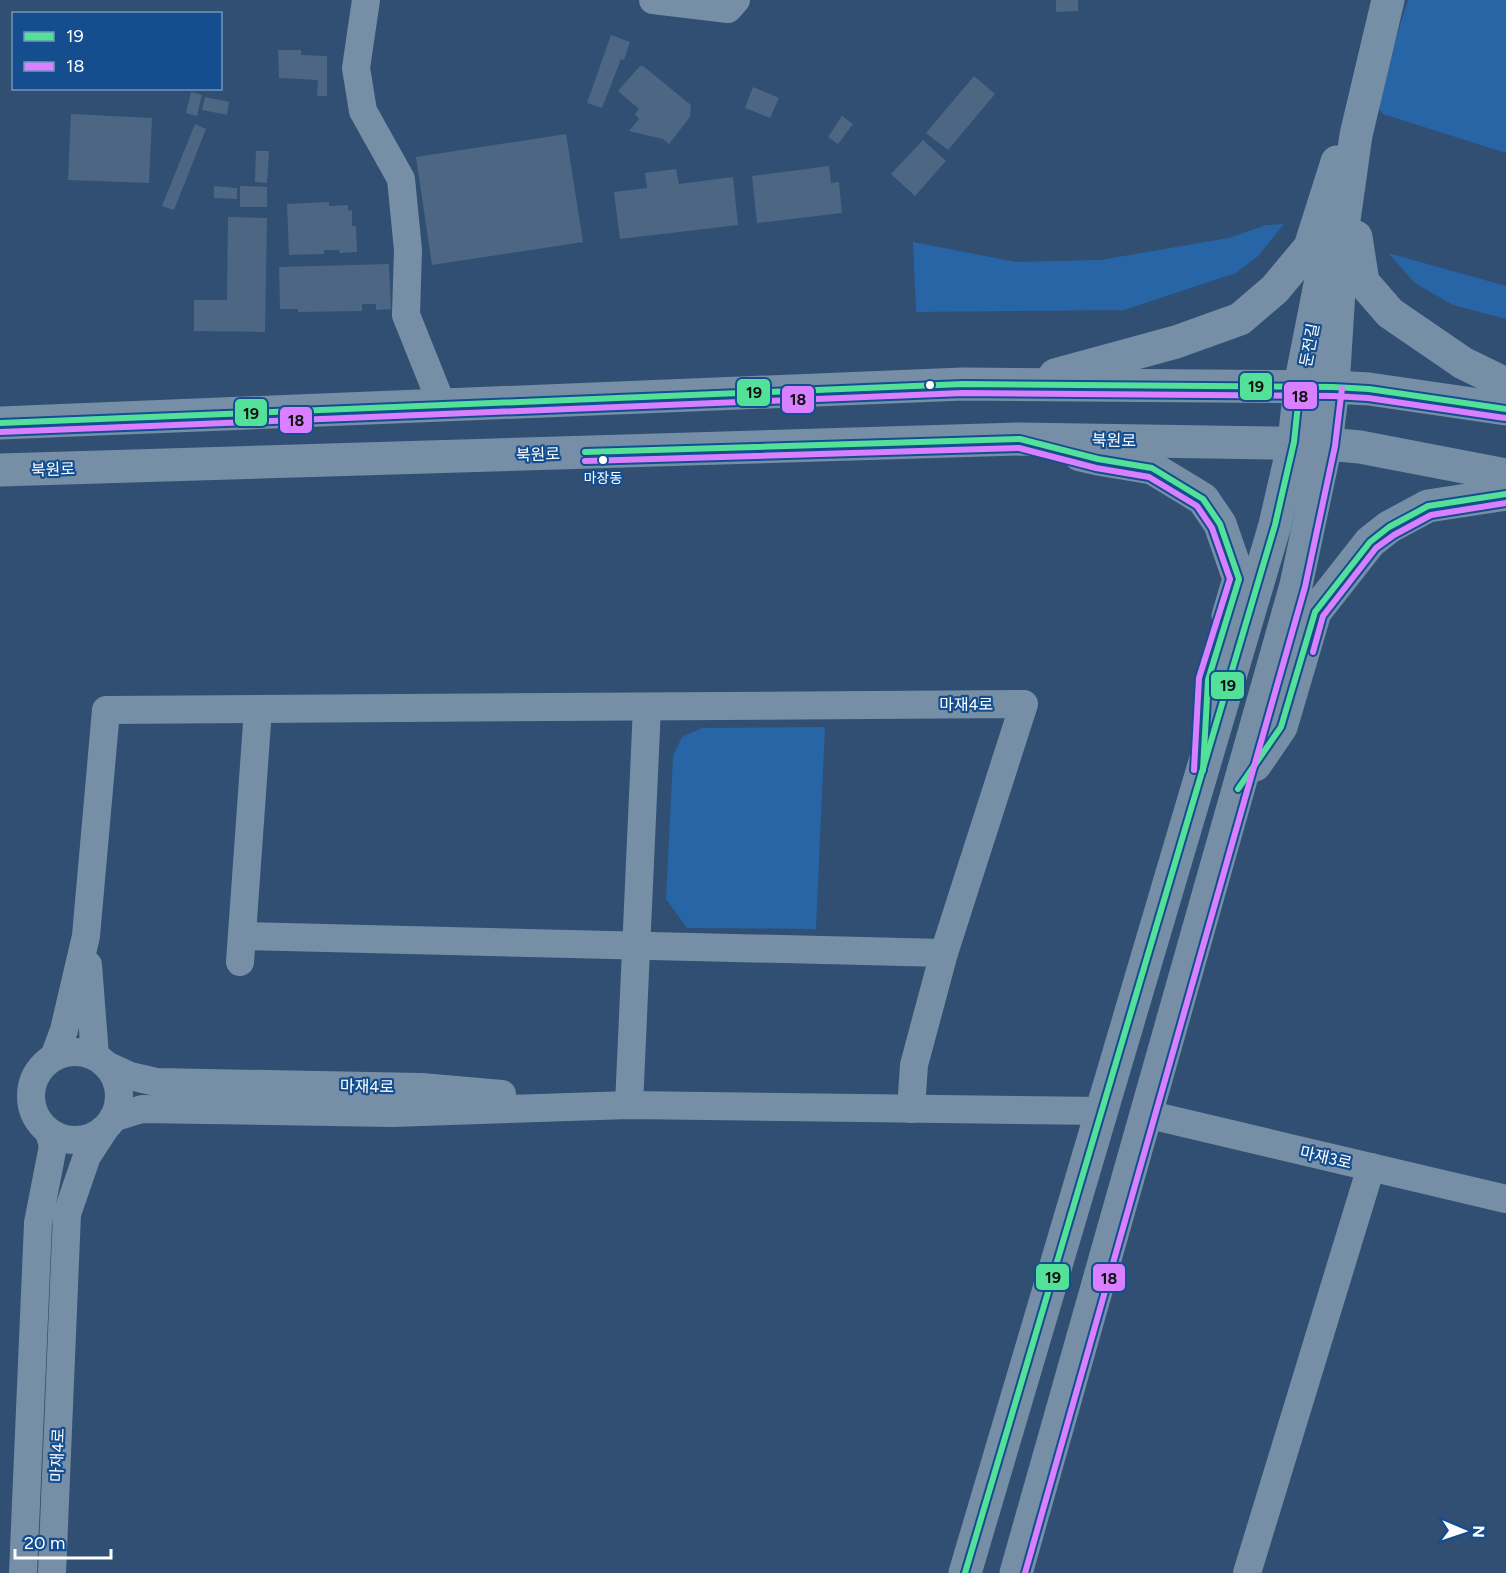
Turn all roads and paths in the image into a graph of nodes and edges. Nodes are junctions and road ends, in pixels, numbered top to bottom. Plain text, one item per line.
1 (366, 0) edge
2 (653, 0) edge
3 (736, 0) edge
4 (1388, 0) edge
5 (1351, 133) junction
6 (1022, 384) junction
7 (1506, 384) edge
8 (1300, 386) junction
9 (1334, 387) junction
10 (442, 405) junction
11 (1506, 410) edge
12 (0, 423) edge
13 (1020, 439) junction
14 (1294, 442) junction
15 (1326, 444) junction
16 (0, 470) edge
17 (1506, 475) edge
18 (1506, 494) edge
19 (647, 706) junction
20 (258, 709) junction
21 (1203, 770) junction
22 (1239, 789) junction
23 (86, 936) junction
24 (637, 945) junction
25 (944, 952) junction
26 (54, 1057) junction
27 (101, 1061) junction
28 (629, 1105) junction
29 (912, 1109) junction
30 (1102, 1111) junction
31 (1146, 1114) junction
32 (109, 1124) junction
33 (49, 1132) junction
34 (1371, 1167) junction
35 (1506, 1199) edge
36 (23, 1573) edge
37 (52, 1573) edge
38 (965, 1573) edge
39 (1016, 1573) edge
40 (1247, 1573) edge

1 - 10 street
2 - 3 street
4 - 5 street, 둔전길
5 - 6 street
5 - 7 street
5 - 8 street, 둔전길
5 - 9 street, 둔전길
6 - 8 street
6 - 10 street
8 - 9 street
8 - 14 street, 둔전길
9 - 11 street
9 - 15 street, 둔전길
10 - 12 street
13 - 14 street, 북원로
13 - 16 street, 북원로
13 - 21 street
14 - 15 street, 북원로
14 - 21 street, 둔전길
15 - 17 street, 북원로
15 - 22 street, 둔전길
18 - 22 street
19 - 20 street, 마재4로
19 - 24 street
19 - 25 street, 마재4로
20 - 23 street, 마재4로
20 - 24 street
21 - 30 street, 둔전길
22 - 31 street, 둔전길
23 - 26 street, 마재4로
23 - 27 street, 마재4로
24 - 25 street
24 - 28 street
25 - 29 street, 마재4로
26 - 27 street
26 - 33 street
27 - 28 street, 마재4로
27 - 32 street
28 - 29 street, 마재4로
28 - 32 street, 마재4로
29 - 30 street, 마재4로
30 - 38 street, 둔전길
31 - 34 street, 마재3로
31 - 39 street, 둔전길
32 - 33 street
32 - 37 street, 마재4로
33 - 36 street, 마재4로
34 - 35 street, 마재3로
34 - 40 street

